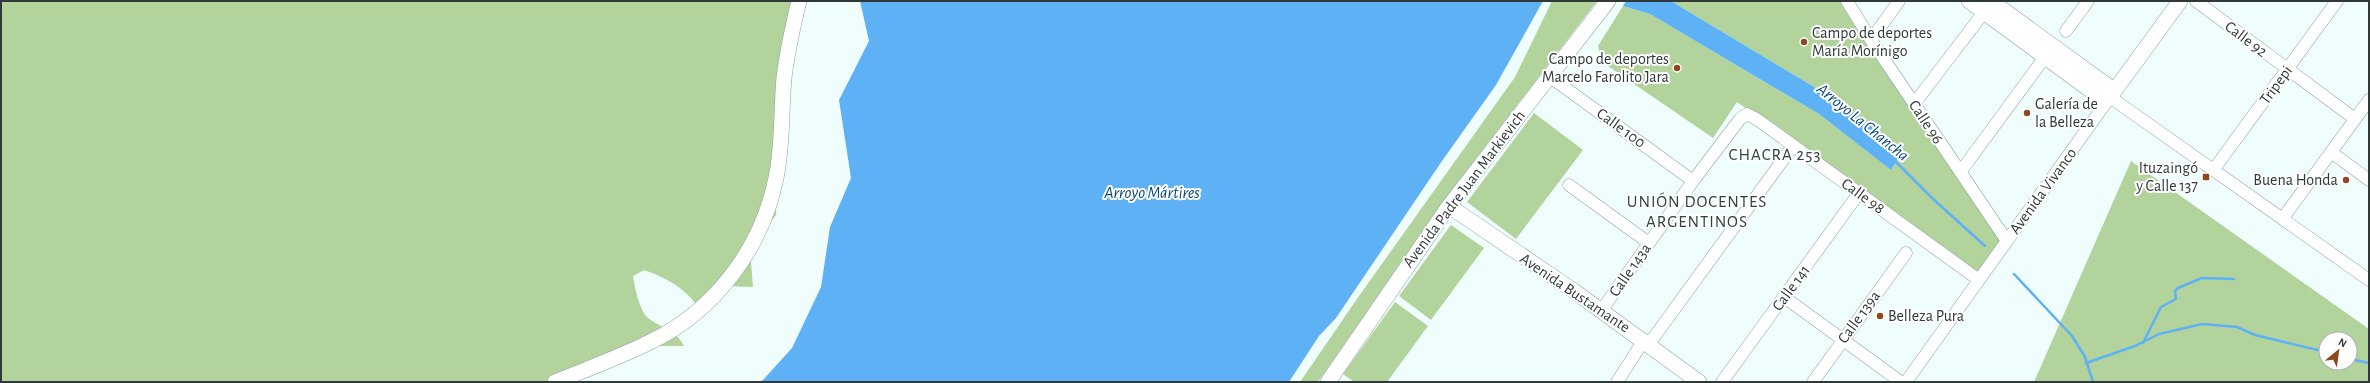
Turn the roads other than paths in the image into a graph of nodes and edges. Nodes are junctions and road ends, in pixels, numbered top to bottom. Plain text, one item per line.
1 (799, 1) edge
2 (1608, 1) edge
3 (1847, 1) edge
4 (1899, 1) edge
5 (1969, 1) edge
6 (2088, 1) edge
7 (2180, 1) edge
8 (2196, 1) edge
9 (2337, 1) edge
10 (1990, 4) edge
11 (2066, 31) dead end
12 (1871, 40) junction
13 (2045, 57) junction
14 (2287, 70) junction
15 (1549, 76) junction
16 (2110, 97) junction
17 (2369, 100) edge
18 (1914, 104) junction
19 (1747, 114) joint
20 (2355, 119) junction
21 (1793, 146) junction
22 (2331, 152) junction
23 (2214, 169) junction
24 (1960, 172) junction
25 (2369, 180) edge
26 (1693, 181) junction
27 (1569, 185) dead end
28 (1859, 193) junction
29 (1450, 206) junction
30 (2283, 218) junction
31 (2007, 241) junction
32 (1648, 243) junction
33 (1906, 252) dead end
34 (1979, 280) junction
35 (2369, 280) edge
36 (1784, 297) junction
37 (1601, 311) junction
38 (1843, 340) junction
39 (1646, 342) junction
40 (555, 382) edge
41 (1328, 382) edge
42 (1617, 382) edge
43 (1699, 382) edge
44 (1722, 382) edge
45 (1812, 382) edge
46 (1901, 382) edge
47 (1906, 382) edge

1 - 40 main road
2 - 15 main road, Avenida Padre Juan Markievich
3 - 12 street, Calle 96
4 - 12 street
5 - 10 main road
6 - 11 street
7 - 16 main road, Avenida Vivanco
8 - 14 street, Calle 92
9 - 14 street, Tripepi
10 - 13 main road
10 - 16 main road
10 - 18 street
12 - 18 street, Calle 96
13 - 16 main road
13 - 24 street
14 - 20 street, Calle 92
14 - 23 street, Tripepi
15 - 26 street, Calle 100
15 - 29 main road, Avenida Padre Juan Markievich
16 - 23 street
16 - 31 street, Avenida Vivanco
17 - 20 street
18 - 24 street, Calle 96
19 - 21 street, Calle 98
19 - 26 street, Calle 143a
20 - 22 street
21 - 28 street, Calle 98
21 - 39 street
22 - 25 street
22 - 30 street
23 - 30 street
24 - 31 street, Calle 96
26 - 32 street, Calle 143a
27 - 32 street
28 - 34 street, Calle 98
28 - 36 street, Calle 141
29 - 37 main road, Avenida Bustamante
29 - 41 main road, Avenida Padre Juan Markievich
30 - 35 street
31 - 34 street, Avenida Vivanco
32 - 37 street, Calle 143a
33 - 38 street, Calle 139a
34 - 47 street, Avenida Vivanco
36 - 38 street
36 - 44 street, Calle 141
37 - 39 main road, Avenida Bustamante
38 - 45 street, Calle 139a
38 - 46 street
39 - 42 street
39 - 43 main road, Avenida Bustamante

